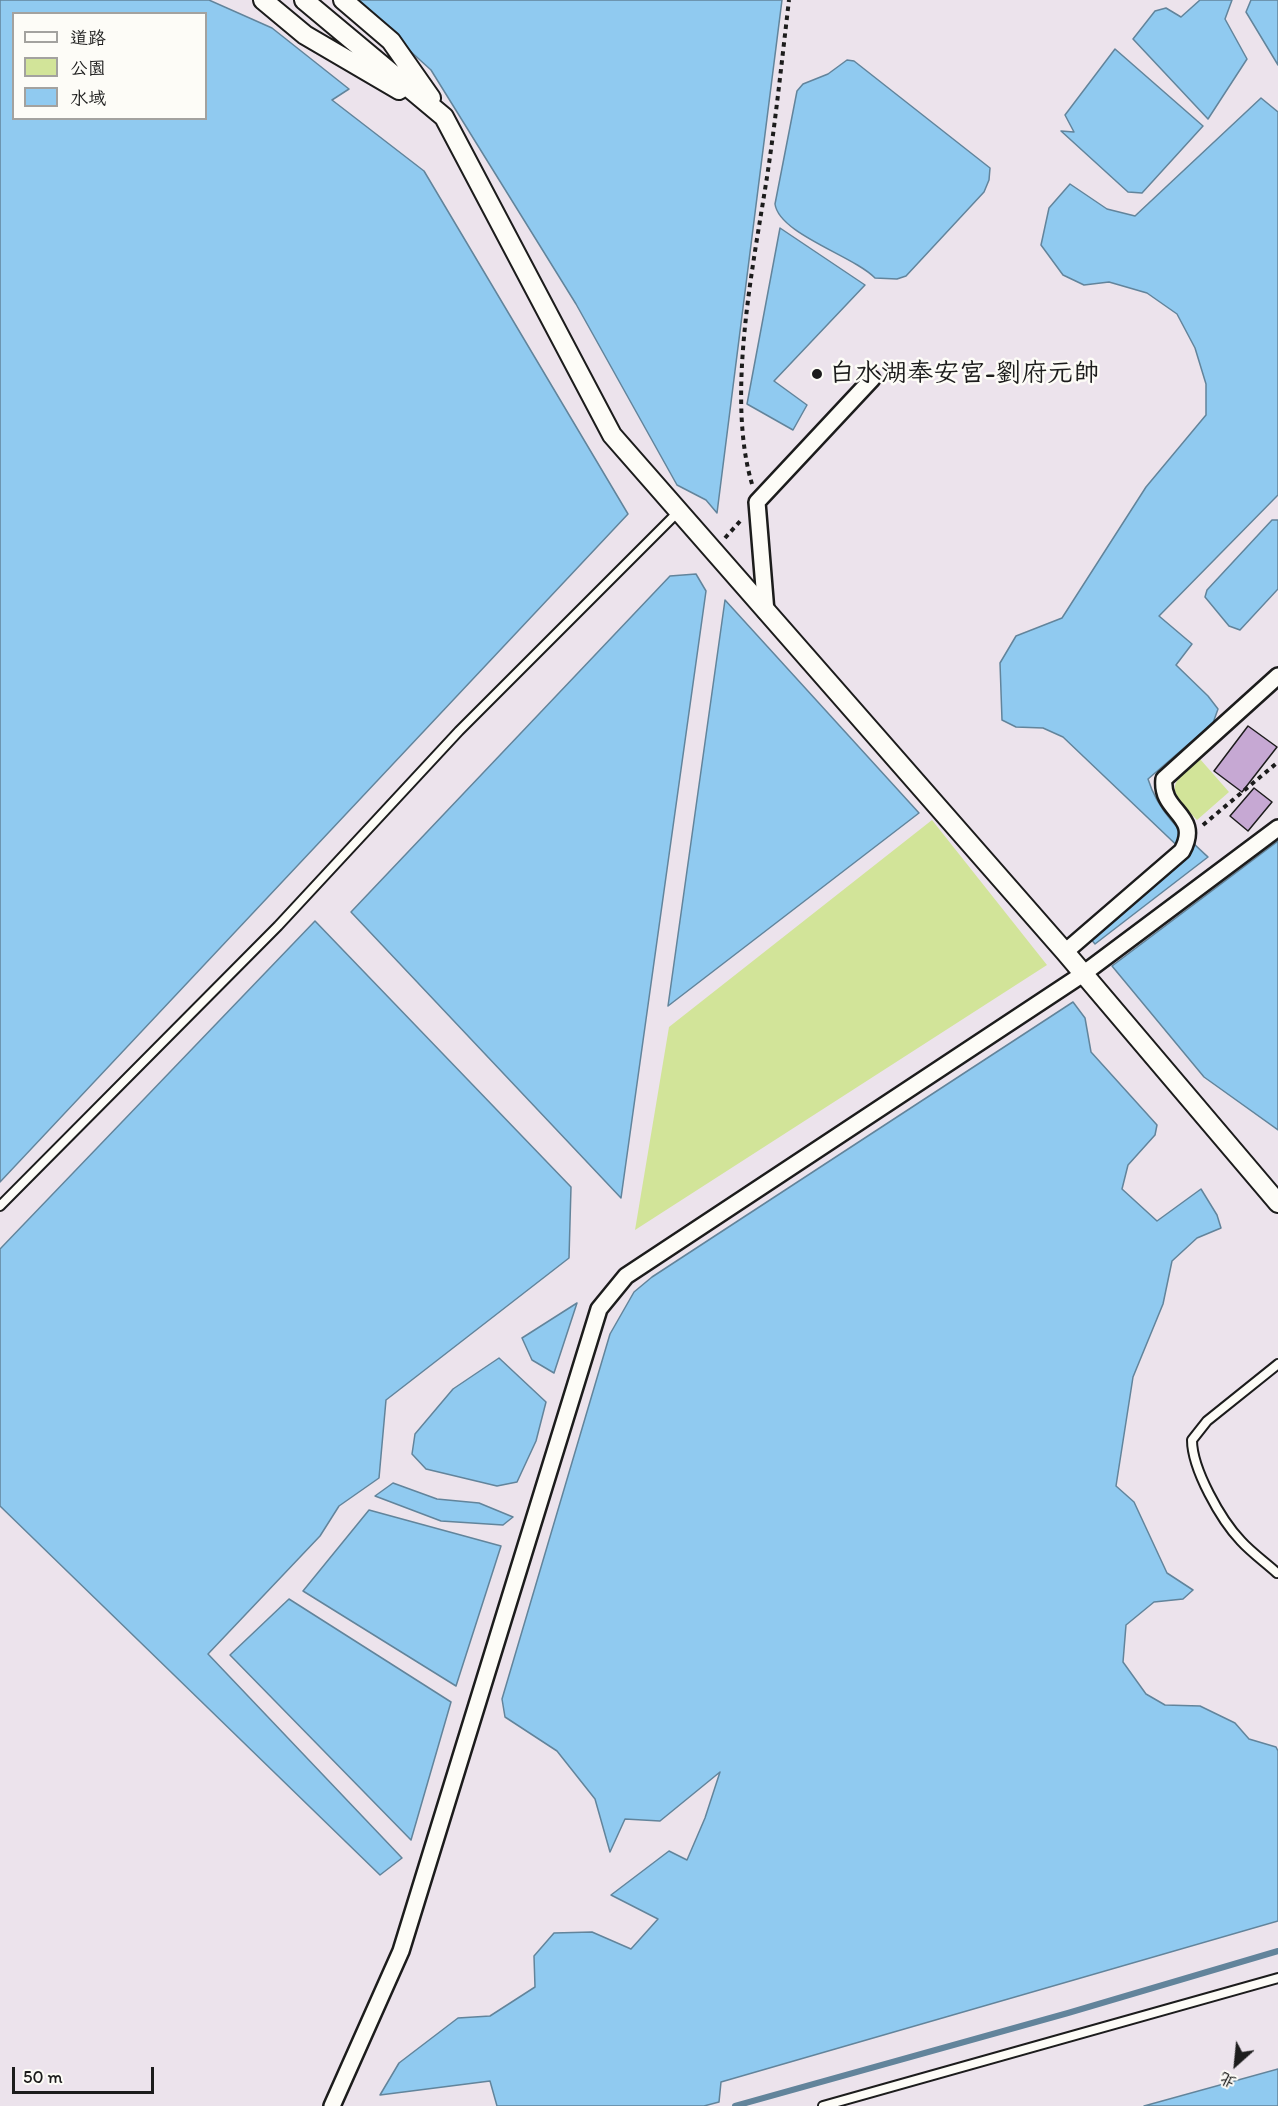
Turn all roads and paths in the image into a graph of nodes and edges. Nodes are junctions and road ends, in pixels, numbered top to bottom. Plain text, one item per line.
1 (263, 0) edge
2 (304, 0) edge
3 (343, 0) edge
4 (789, 0) edge
5 (444, 117) junction
6 (872, 379) dead end
7 (757, 502) junction
8 (678, 512) junction
9 (713, 552) junction
10 (766, 612) junction
11 (1278, 676) edge
12 (1278, 762) edge
13 (1278, 828) edge
14 (1185, 844) junction
15 (1065, 952) junction
16 (1083, 974) junction
17 (1278, 1203) edge
18 (0, 1206) edge
19 (1278, 1364) edge
20 (1278, 1570) edge
21 (1278, 1978) edge
22 (332, 2106) edge
23 (823, 2106) edge

1 - 5 street
2 - 5 street
3 - 5 street
4 - 7 path
5 - 8 street
6 - 7 street
7 - 9 path
7 - 10 street
8 - 9 street
8 - 18 lane
9 - 10 street
10 - 15 street
11 - 14 street
12 - 14 path
13 - 16 street
14 - 15 street
15 - 16 street
16 - 17 street
16 - 22 street
19 - 20 lane
21 - 23 lane

